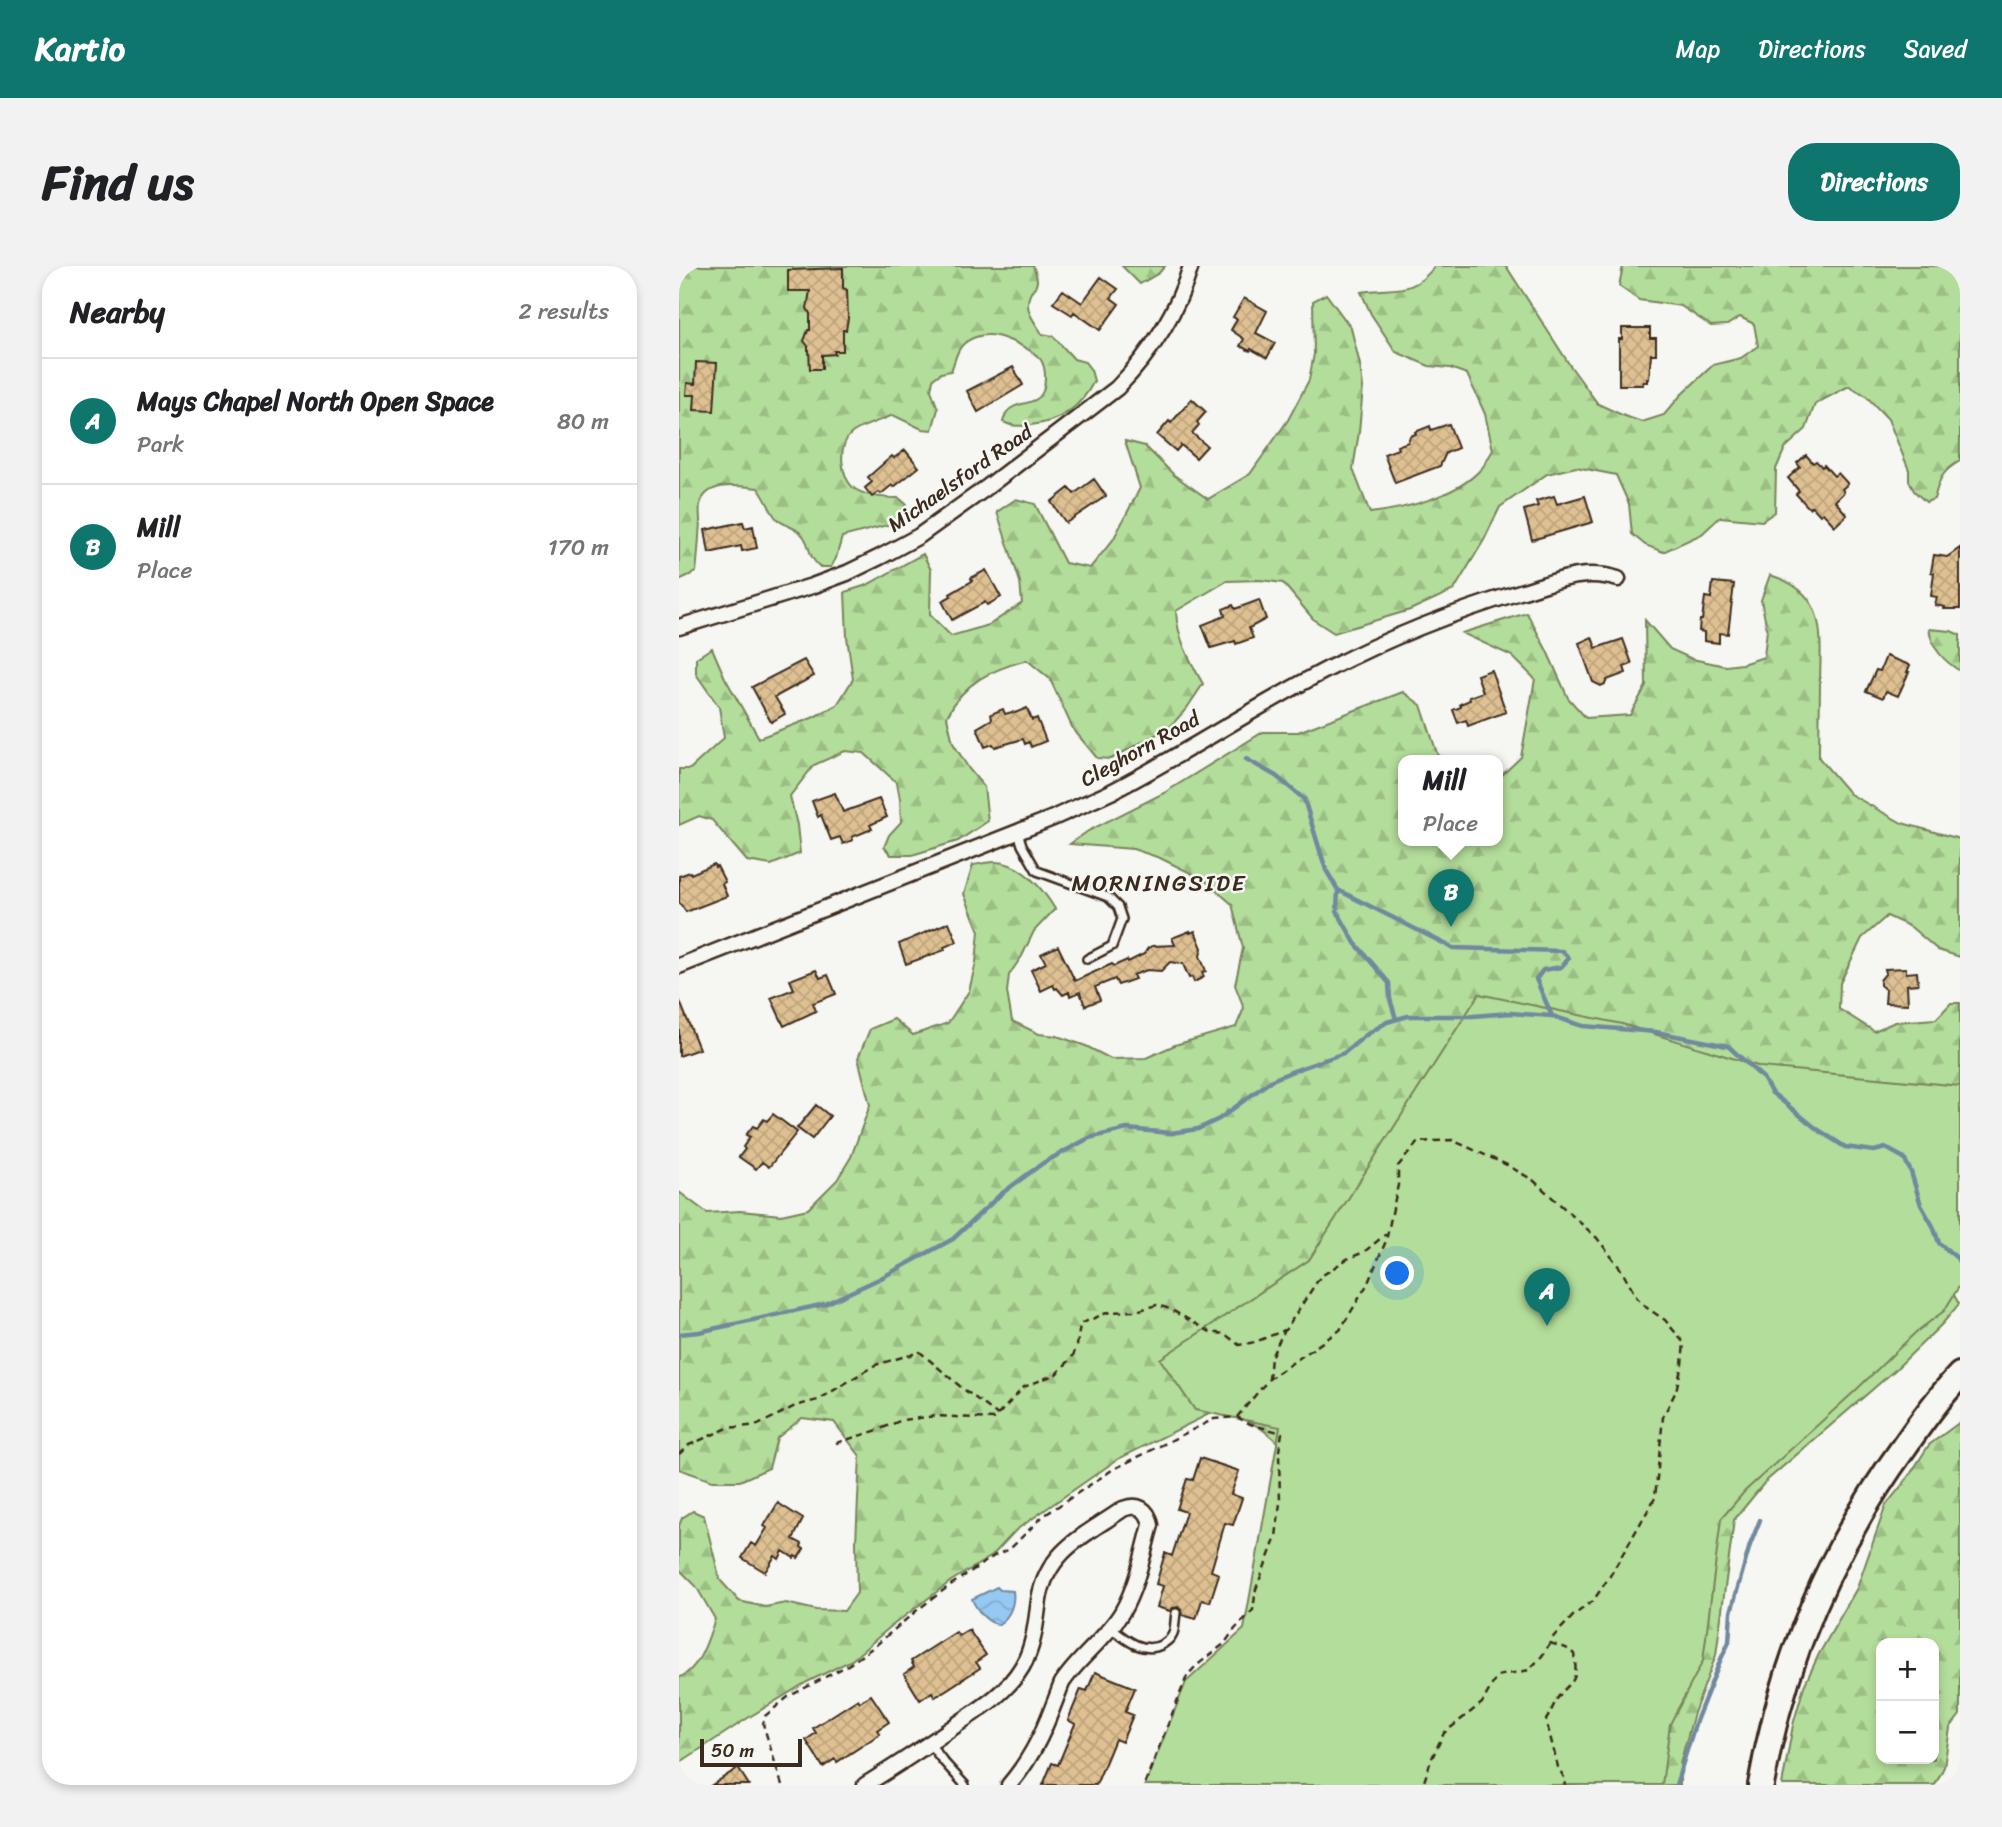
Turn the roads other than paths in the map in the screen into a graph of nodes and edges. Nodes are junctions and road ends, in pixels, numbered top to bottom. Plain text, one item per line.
1 (1191, 266) edge
2 (1618, 579) dead end
3 (679, 627) edge
4 (1018, 832) junction
5 (1087, 959) dead end
6 (679, 966) edge
7 (1960, 1375) edge
8 (1176, 1613) dead end
9 (1110, 1628) junction
10 (930, 1744) junction
11 (865, 1785) edge
12 (965, 1785) edge
13 (1010, 1785) edge
14 (1761, 1785) edge

1 - 3 street, Michaelsford Road
2 - 4 street, Cleghorn Road
4 - 5 lane
4 - 6 street, Cleghorn Road
7 - 14 highway
8 - 9 lane
9 - 10 street
9 - 13 street
10 - 11 street
10 - 12 lane

